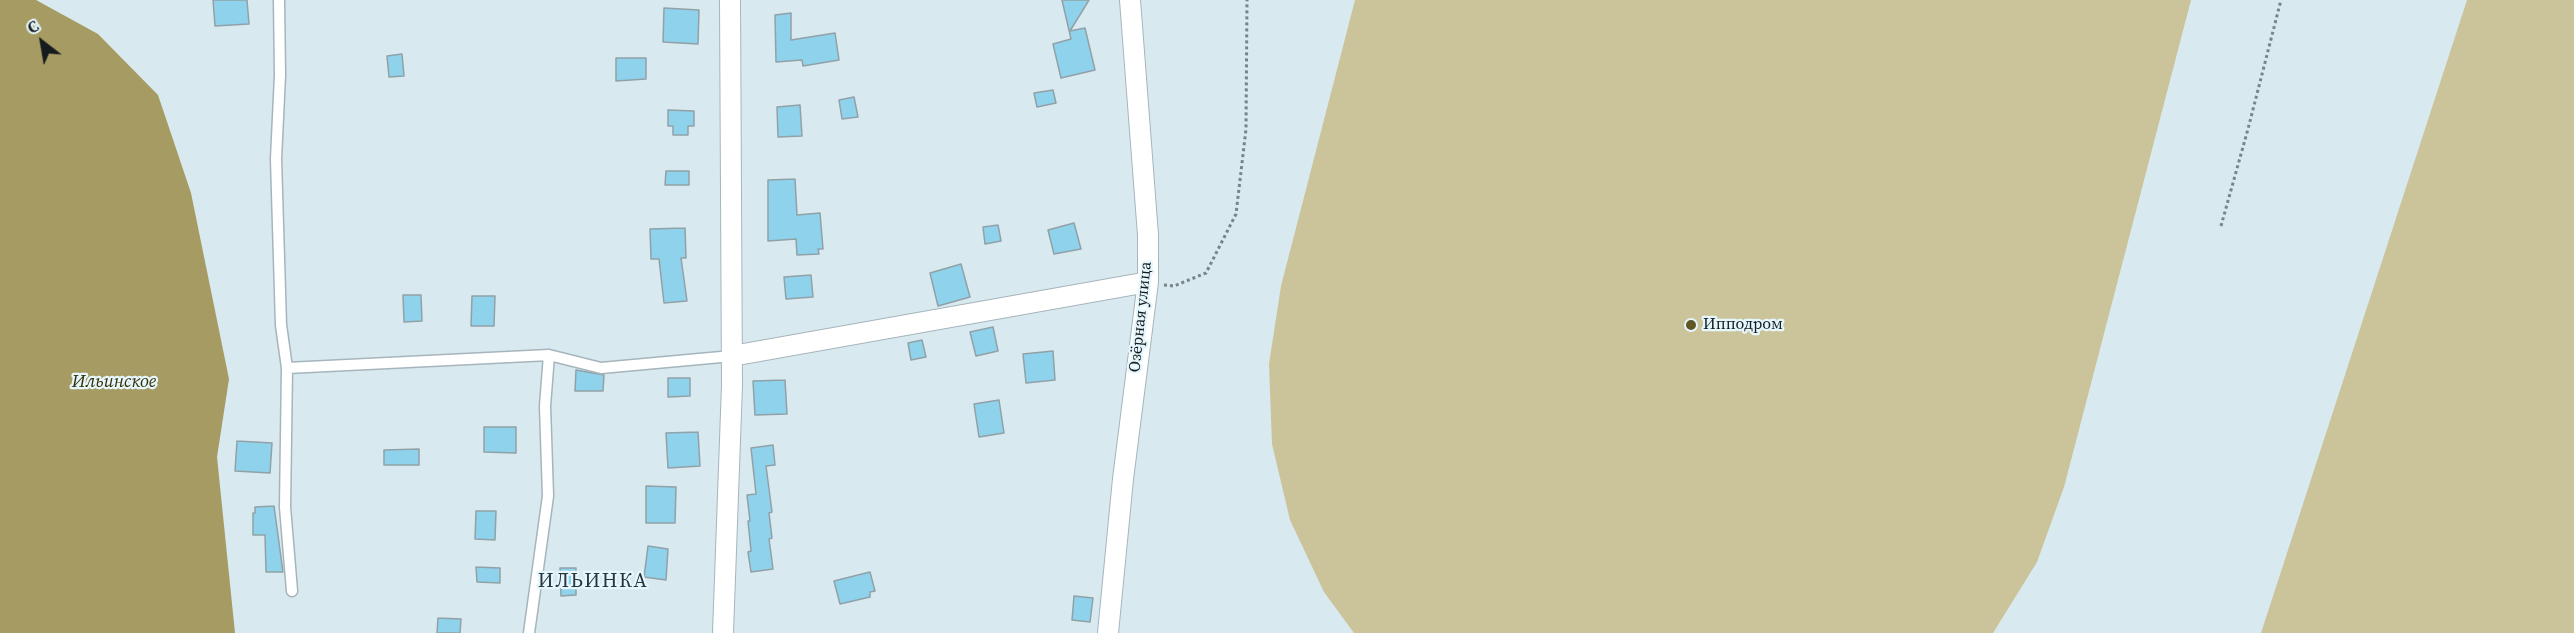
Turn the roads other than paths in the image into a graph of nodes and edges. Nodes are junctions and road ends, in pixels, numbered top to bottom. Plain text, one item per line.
1 (279, 0) edge
2 (730, 0) edge
3 (1130, 0) edge
4 (1148, 282) junction
5 (549, 355) junction
6 (732, 356) junction
7 (287, 368) junction
8 (292, 591) dead end
9 (529, 633) edge
10 (723, 633) edge
11 (1108, 633) edge

1 - 7 lane
2 - 6 street
3 - 4 street, Озёрная улица
4 - 6 street
4 - 11 street, Озёрная улица
5 - 6 lane
5 - 7 lane
5 - 9 lane
6 - 10 street
7 - 8 lane

